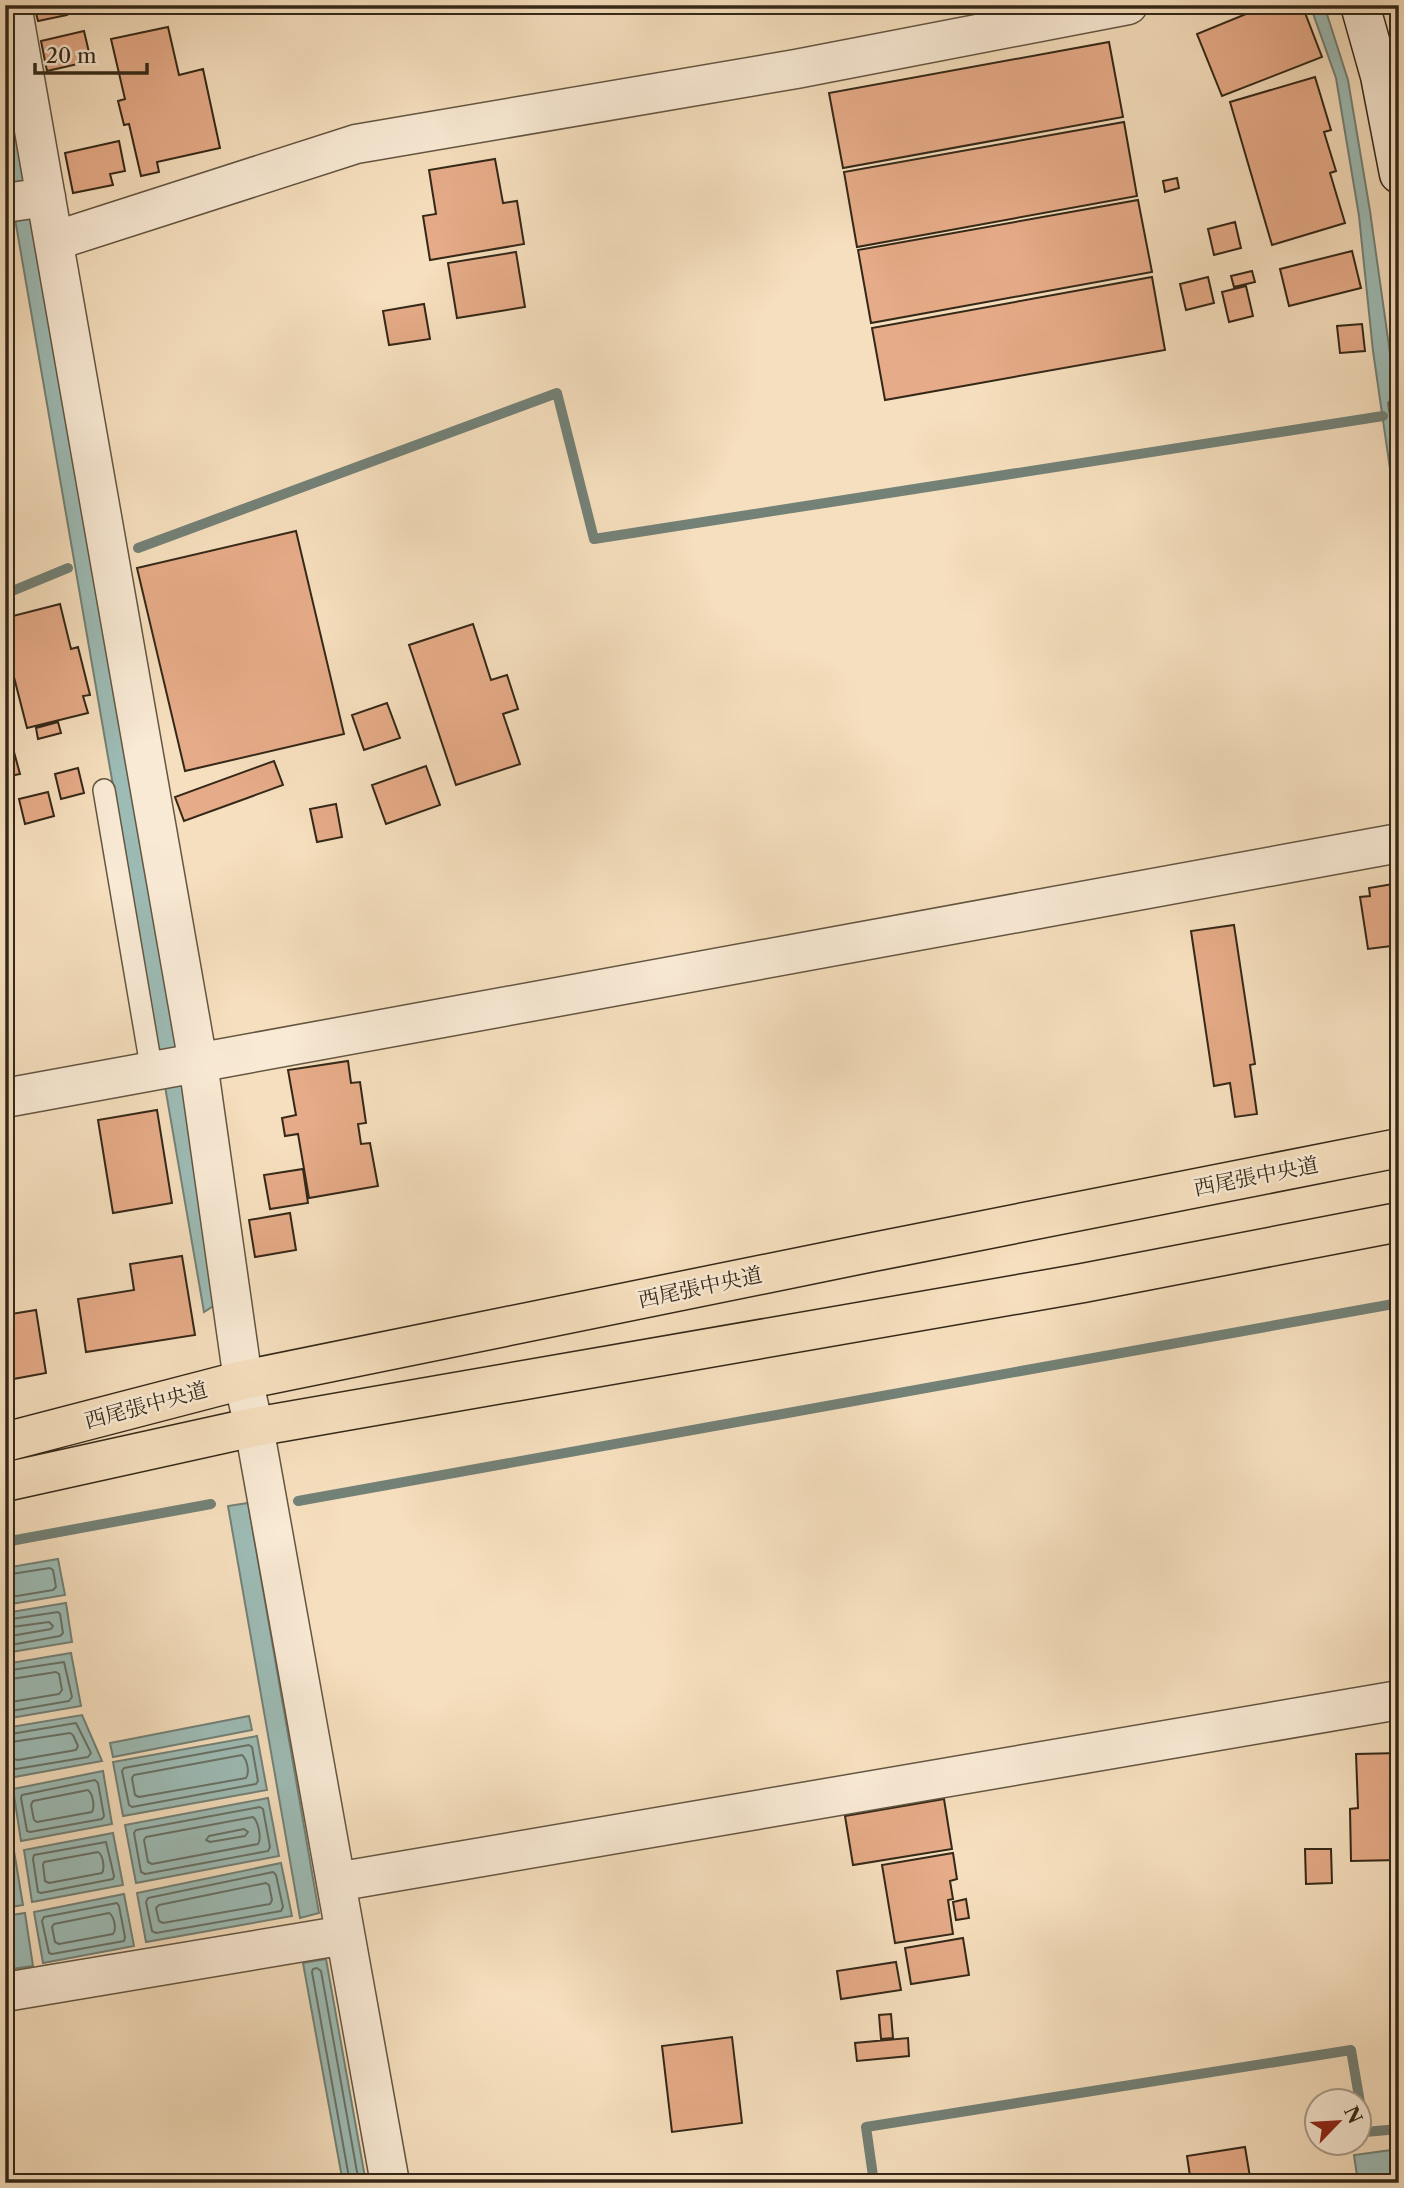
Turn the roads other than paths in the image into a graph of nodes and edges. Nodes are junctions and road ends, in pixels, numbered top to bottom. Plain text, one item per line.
1 (12, 5) edge
2 (1128, 5) edge
3 (1360, 5) edge
4 (1399, 174) edge
5 (28, 199) edge
6 (54, 241) junction
7 (104, 790) dead end
8 (1399, 843) edge
9 (174, 1068) junction
10 (5, 1098) edge
11 (1399, 1148) edge
12 (1399, 1222) edge
13 (243, 1380) junction
14 (254, 1427) junction
15 (5, 1442) edge
16 (5, 1482) edge
17 (1399, 1700) edge
18 (335, 1882) junction
19 (345, 1936) junction
20 (5, 1992) edge
21 (390, 2183) edge

1 - 5 street
2 - 6 street
3 - 4 street
5 - 6 street
6 - 9 street
7 - 9 lane
8 - 9 street
9 - 10 street
9 - 13 street
11 - 13 main road, 西尾張中央道
12 - 14 main road, 西尾張中央道
13 - 14 street
13 - 15 main road, 西尾張中央道
14 - 16 main road, 西尾張中央道
14 - 18 street
17 - 18 street
18 - 19 street
19 - 20 street
19 - 21 street

